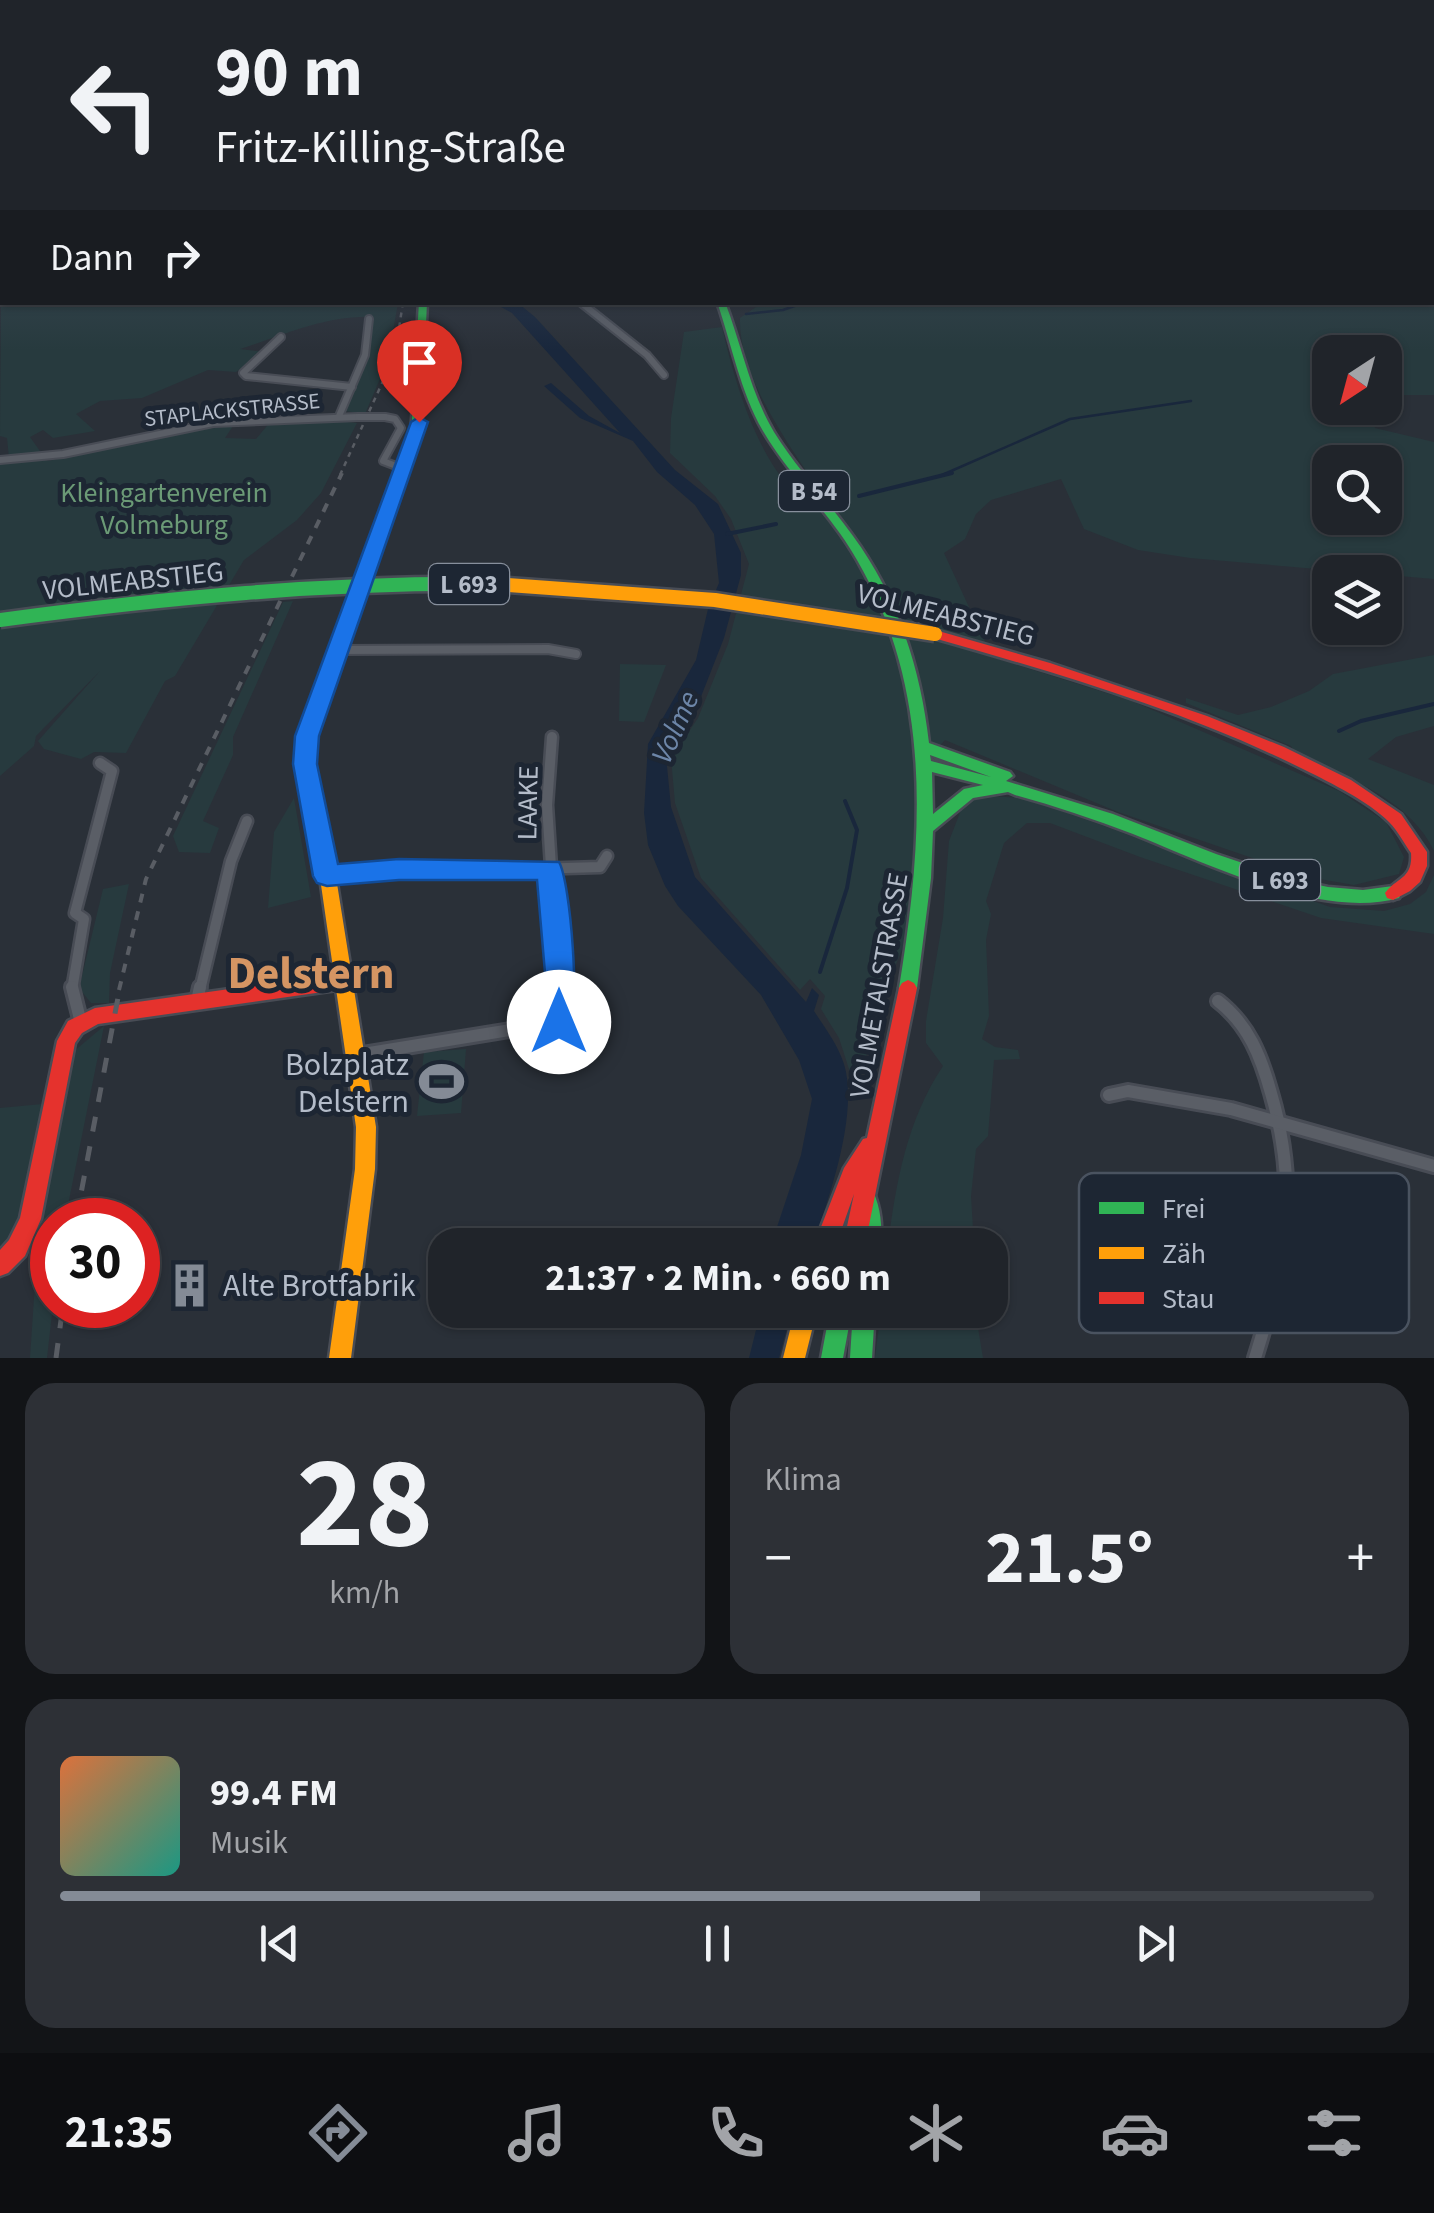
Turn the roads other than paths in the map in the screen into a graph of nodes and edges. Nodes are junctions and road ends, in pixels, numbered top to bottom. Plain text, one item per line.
1 (423, 305) edge
2 (584, 305) edge
3 (722, 305) edge
4 (369, 319) dead end
5 (281, 337) dead end
6 (664, 374) dead end
7 (352, 387) junction
8 (339, 416) junction
9 (0, 460) edge
10 (404, 469) junction
11 (0, 620) edge
12 (338, 650) junction
13 (576, 654) dead end
14 (552, 737) dead end
15 (921, 746) junction
16 (100, 763) dead end
17 (923, 764) junction
18 (1016, 788) junction
19 (1054, 799) junction
20 (247, 820) dead end
21 (926, 828) junction
22 (607, 856) dead end
23 (550, 870) junction
24 (327, 876) junction
25 (344, 981) junction
26 (1218, 1001) dead end
27 (197, 1002) junction
28 (81, 1022) junction
29 (357, 1054) junction
30 (1109, 1096) dead end
31 (1282, 1124) junction
32 (877, 1134) junction
33 (1434, 1166) edge
34 (1288, 1173) edge
35 (864, 1190) junction
36 (831, 1228) edge
37 (857, 1228) edge
38 (871, 1228) edge
39 (3, 1263) edge
40 (802, 1328) edge
41 (838, 1328) edge
42 (863, 1328) edge
43 (1263, 1333) edge
44 (340, 1358) edge
45 (794, 1358) edge
46 (832, 1358) edge
47 (861, 1358) edge
48 (1256, 1358) edge

1 - 10 main road
2 - 6 street
3 - 15 main road, VOLMETALSTRASSE / B 54
4 - 7 street
5 - 7 street
7 - 8 street
8 - 9 street, STAPLACKSTRASSE
8 - 10 street, STAPLACKSTRASSE, bridge
10 - 12 main road
11 - 19 main road, VOLMEABSTIEG / L 693, bridge
12 - 13 street
12 - 24 main road
14 - 23 street, LAAKE
15 - 17 main road, VOLMETALSTRASSE / B 54
15 - 19 main road, VOLMEABSTIEG / L 693
16 - 28 street
17 - 18 main road, VOLMEABSTIEG / L 693
17 - 21 main road, VOLMETALSTRASSE / B 54
18 - 19 main road, VOLMEABSTIEG / L 693
18 - 21 main road, L 693
20 - 27 street
21 - 32 main road, VOLMETALSTRASSE / B 54
22 - 23 street, LAAKE
23 - 24 street
23 - 29 street, LAAKE
24 - 25 main road
25 - 27 main road
25 - 29 main road
26 - 31 street
27 - 28 main road
28 - 39 main road
29 - 44 main road
30 - 31 street
31 - 33 street
31 - 34 street
32 - 35 main road, VOLMETALSTRASSE / B 54
32 - 36 main road
35 - 37 main road, VOLMETALSTRASSE / B 54
35 - 38 main road
40 - 45 main road
41 - 46 main road
42 - 47 main road
43 - 48 street

